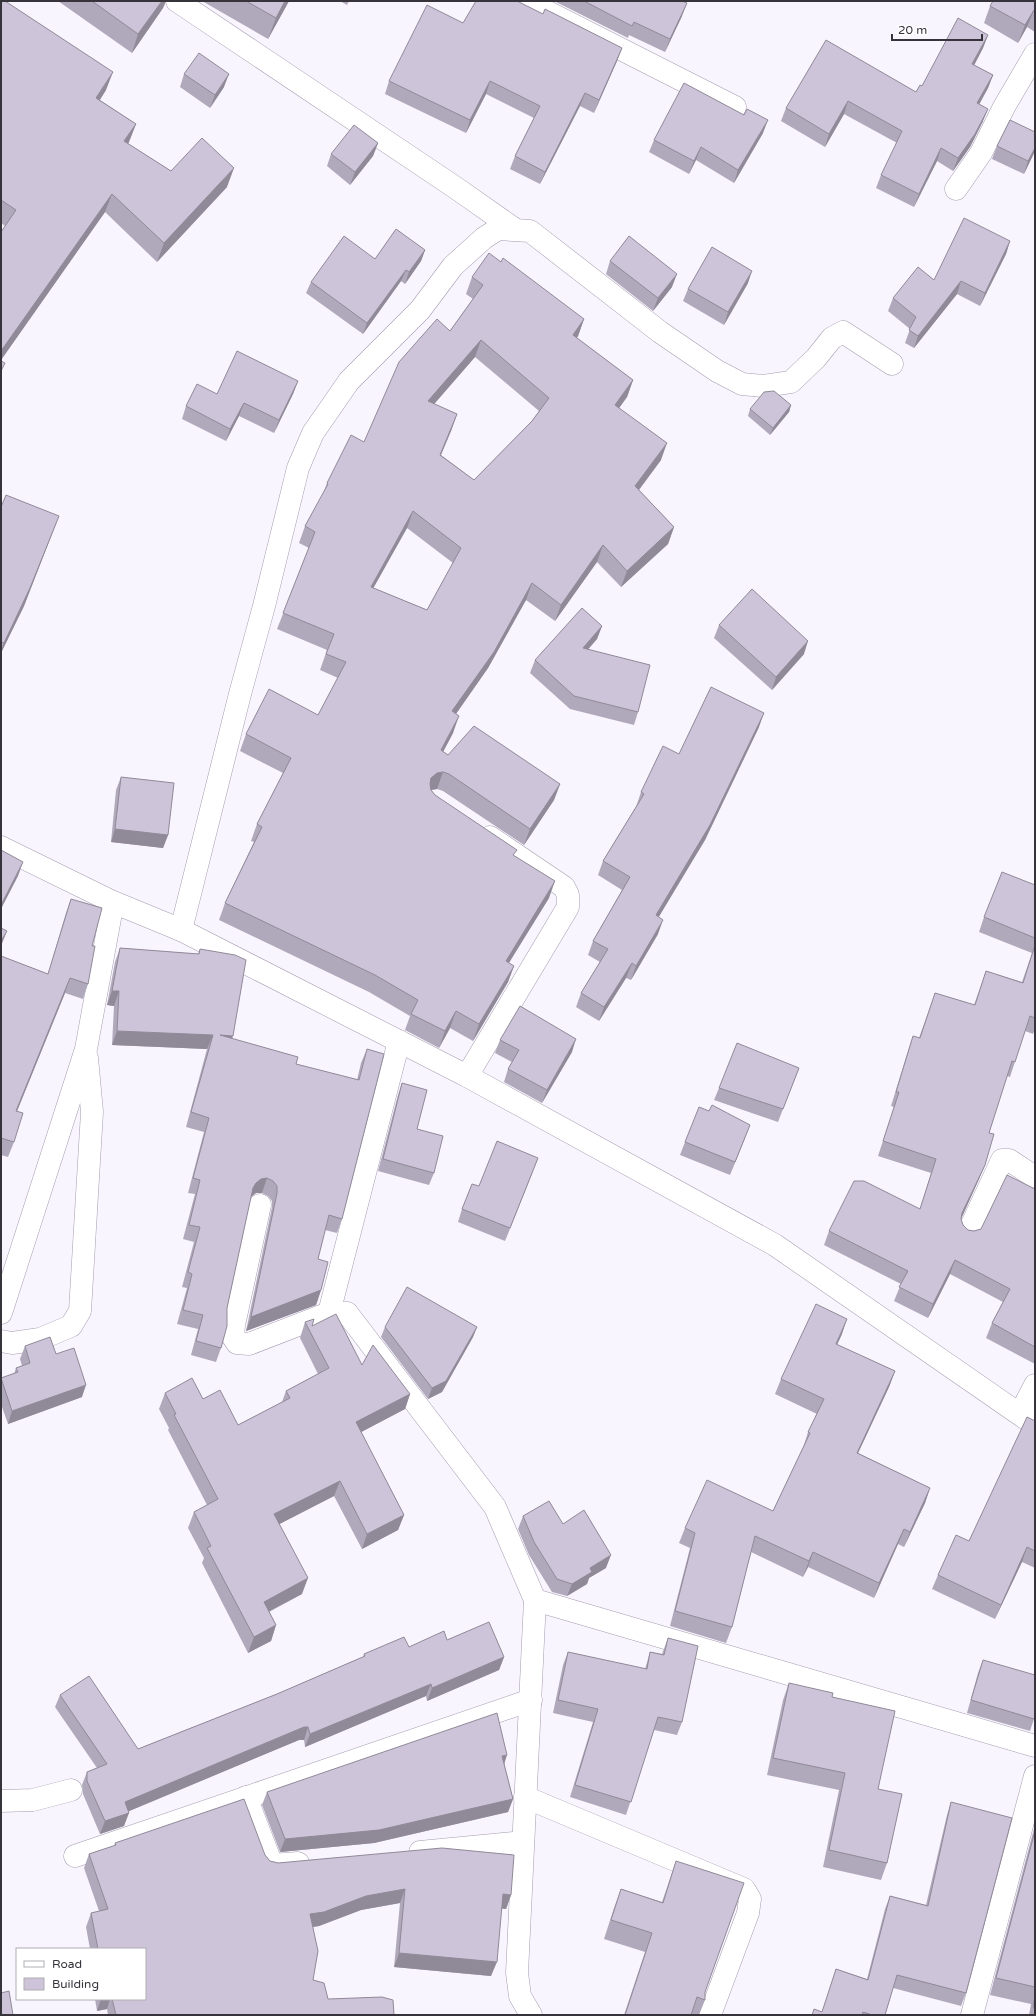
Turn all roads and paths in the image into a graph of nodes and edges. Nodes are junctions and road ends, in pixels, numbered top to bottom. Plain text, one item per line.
1 (177, 1) edge
2 (526, 1) edge
3 (1035, 54) edge
4 (736, 107) dead end
5 (956, 189) dead end
6 (513, 228) junction
7 (892, 364) dead end
8 (475, 827) edge
9 (1, 847) edge
10 (113, 902) junction
11 (181, 930) junction
12 (399, 1041) junction
13 (86, 1049) junction
14 (467, 1076) junction
15 (1035, 1177) edge
16 (260, 1205) dead end
17 (968, 1233) edge
18 (1, 1313) edge
19 (329, 1313) junction
20 (1, 1341) edge
21 (1035, 1385) edge
22 (1028, 1419) edge
23 (535, 1600) junction
24 (531, 1700) junction
25 (1035, 1746) edge
26 (1035, 1776) edge
27 (71, 1790) dead end
28 (246, 1797) junction
29 (525, 1797) junction
30 (1, 1801) edge
31 (523, 1842) junction
32 (397, 1854) edge
33 (75, 1856) dead end
34 (319, 1861) edge
35 (531, 2015) edge
36 (710, 2015) edge
37 (972, 2015) edge

1 - 6 street
2 - 4 street
3 - 5 street
6 - 7 street
6 - 11 street
8 - 14 street
9 - 10 street
10 - 11 street
10 - 13 street
11 - 12 street
12 - 14 street
12 - 19 street
13 - 18 street
13 - 20 street
14 - 22 street
15 - 17 street
16 - 19 street
19 - 23 street
21 - 22 street
23 - 24 street
23 - 25 street
24 - 28 street
24 - 29 street
26 - 37 street
27 - 30 street
28 - 33 street
28 - 34 street
29 - 31 street
29 - 36 street
31 - 32 street
31 - 35 street

